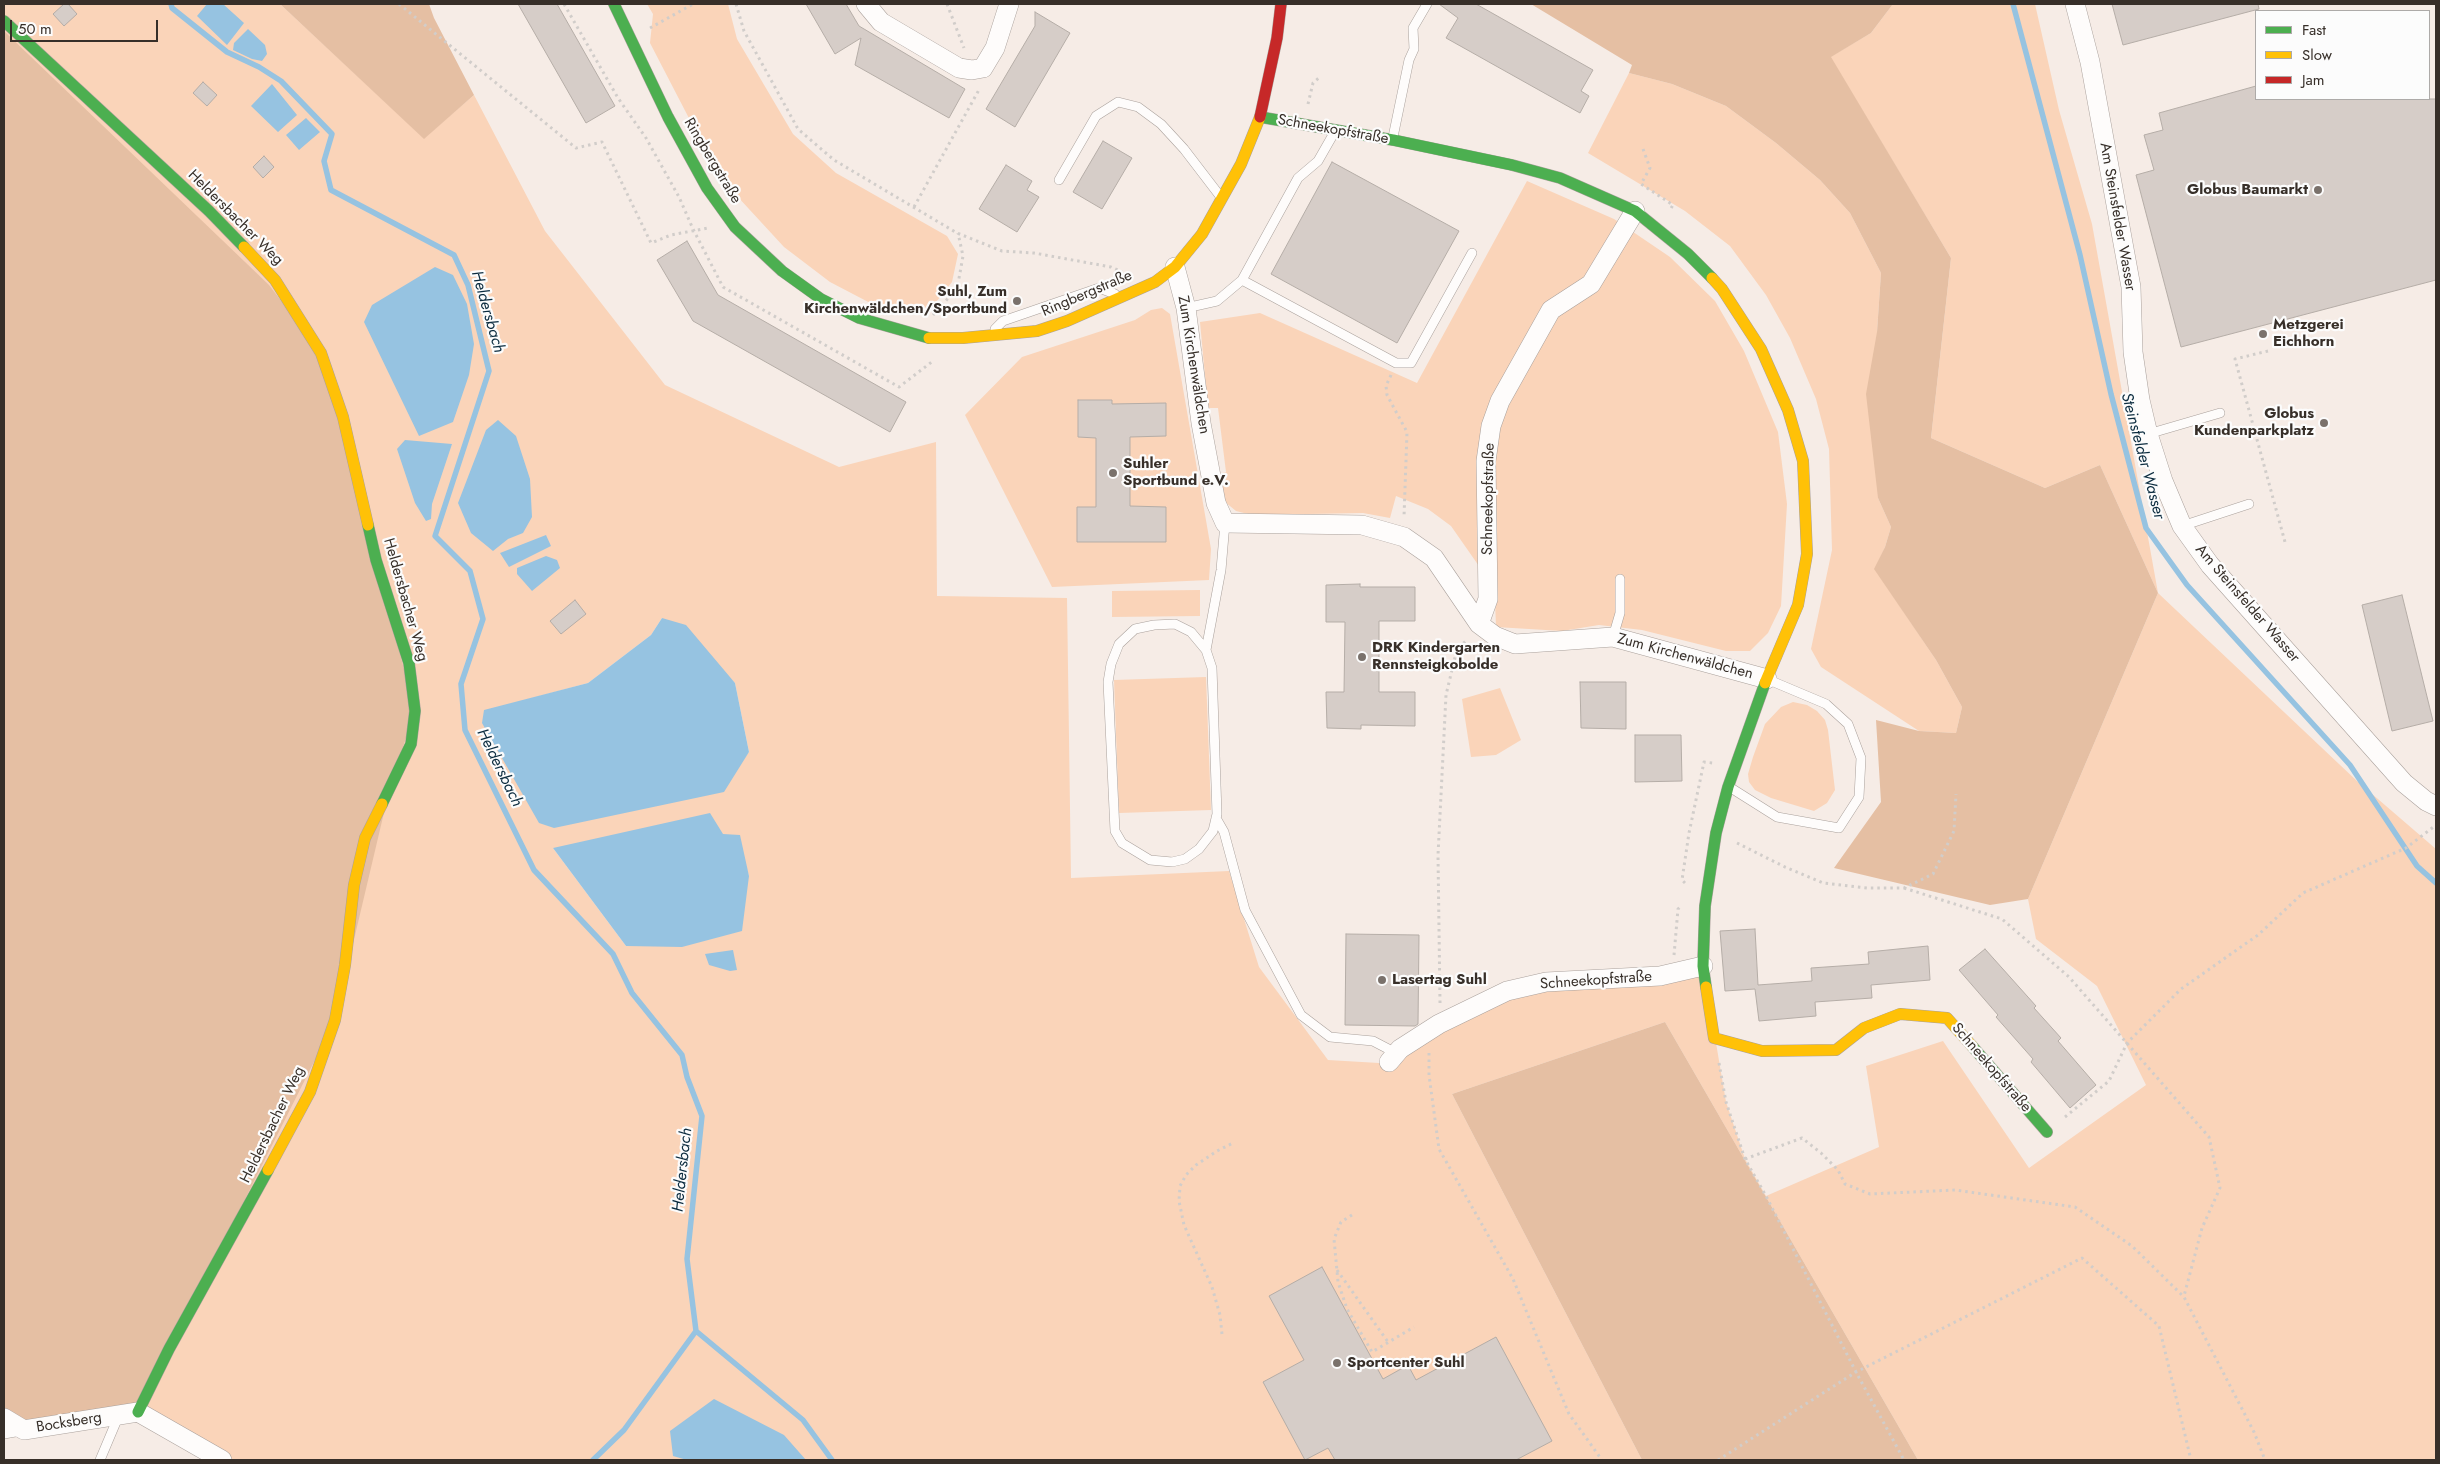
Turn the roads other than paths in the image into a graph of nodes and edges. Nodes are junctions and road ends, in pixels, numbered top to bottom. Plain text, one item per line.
1 (614, 4) edge
2 (866, 4) edge
3 (1009, 4) edge
4 (1281, 4) edge
5 (1427, 4) edge
6 (2074, 4) edge
7 (4, 21) edge
8 (1260, 117) junction
9 (1336, 130) junction
10 (1393, 140) junction
11 (1059, 180) dead end
12 (1222, 199) junction
13 (1634, 211) junction
14 (1472, 253) dead end
15 (1175, 267) junction
16 (1242, 280) junction
17 (1126, 295) junction
18 (1186, 308) junction
19 (986, 337) junction
20 (2220, 413) dead end
21 (2148, 434) junction
22 (2249, 504) dead end
23 (1225, 523) junction
24 (2182, 526) junction
25 (1620, 579) dead end
26 (1479, 624) junction
27 (1613, 637) junction
28 (1206, 650) junction
29 (1767, 679) junction
30 (1728, 787) junction
31 (2436, 806) edge
32 (1216, 818) junction
33 (1703, 966) junction
34 (1393, 1058) joint
35 (2047, 1132) road end
36 (129, 1413) junction
37 (4, 1418) edge
38 (24, 1430) junction
39 (4, 1434) edge
40 (100, 1460) edge
41 (222, 1460) edge

1 - 19 street, Ringbergstraße
2 - 3 street
4 - 8 street, Ringbergstraße
5 - 10 lane
6 - 21 street, Am Steinsfelder Wasser
7 - 36 street, Heldersbacher Weg
8 - 9 street, Schneekopfstraße
8 - 12 street, Ringbergstraße
9 - 10 street, Schneekopfstraße
9 - 16 lane
10 - 13 street, Schneekopfstraße
11 - 12 lane
12 - 15 street, Ringbergstraße
13 - 26 street, Schneekopfstraße
13 - 29 street, Schneekopfstraße
14 - 16 lane
15 - 17 street, Ringbergstraße
15 - 18 street, Zum Kirchenwäldchen
16 - 18 lane
17 - 19 street, Ringbergstraße
17 - 19 lane
18 - 23 street, Zum Kirchenwäldchen
20 - 21 lane
21 - 24 street, Am Steinsfelder Wasser
22 - 24 lane
23 - 26 street, Zum Kirchenwäldchen
23 - 28 lane
24 - 31 street, Am Steinsfelder Wasser
25 - 27 lane
26 - 27 street, Zum Kirchenwäldchen
27 - 29 street, Zum Kirchenwäldchen
28 - 32 lane
28 - 32 lane
29 - 30 street, Schneekopfstraße
29 - 30 lane
30 - 33 street, Schneekopfstraße
32 - 34 lane
33 - 34 street, Schneekopfstraße
33 - 35 street, Schneekopfstraße
36 - 38 street, Bocksberg
36 - 40 lane
36 - 41 street
37 - 38 street, Bocksberg
38 - 39 lane

